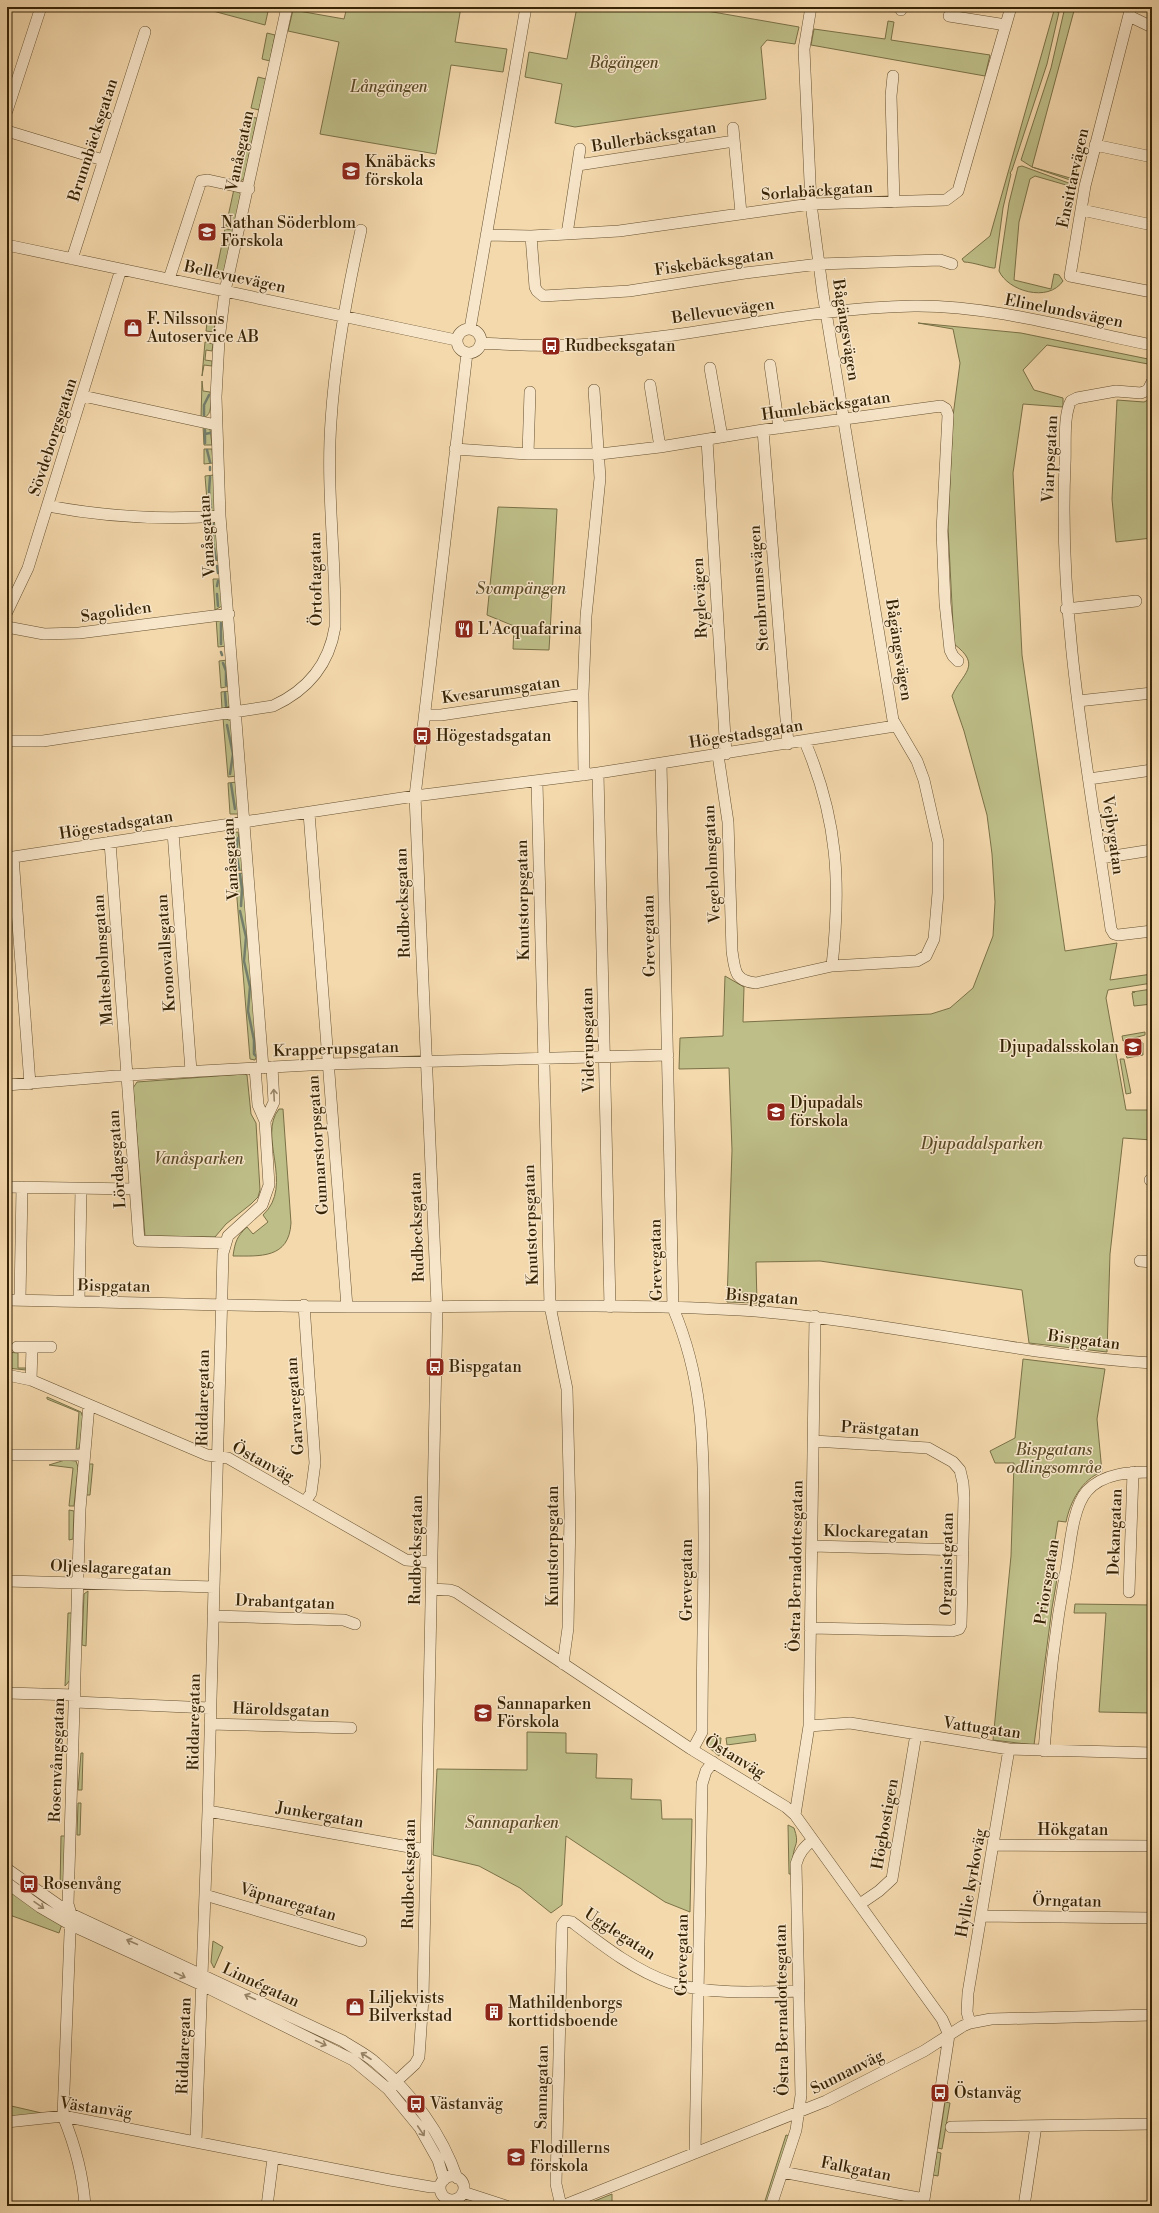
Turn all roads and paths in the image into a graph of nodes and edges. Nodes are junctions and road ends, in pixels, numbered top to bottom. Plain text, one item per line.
1 (41, 7) edge
2 (287, 7) edge
3 (526, 7) edge
4 (811, 7) edge
5 (1010, 7) edge
6 (1130, 11) edge
7 (949, 16) dead end
8 (1006, 25) junction
9 (1152, 27) edge
10 (145, 32) dead end
11 (893, 76) dead end
12 (7, 111) edge
13 (733, 128) dead end
14 (7, 131) edge
15 (734, 141) junction
16 (1095, 145) junction
17 (580, 149) dead end
18 (1152, 156) edge
19 (103, 160) junction
20 (578, 165) junction
21 (249, 189) junction
22 (894, 202) junction
23 (811, 204) junction
24 (1082, 210) junction
25 (741, 213) junction
26 (1152, 225) edge
27 (361, 230) dead end
28 (567, 234) junction
29 (486, 235) junction
30 (531, 236) junction
31 (7, 245) edge
32 (72, 259) junction
33 (819, 264) junction
34 (952, 264) dead end
35 (121, 269) junction
36 (169, 280) junction
37 (225, 291) junction
38 (1152, 292) edge
39 (970, 310) joint
40 (826, 312) junction
41 (343, 316) junction
42 (470, 329) junction
43 (456, 340) junction
44 (481, 343) junction
45 (1152, 345) edge
46 (467, 354) junction
47 (770, 365) dead end
48 (710, 368) dead end
49 (1152, 382) edge
50 (650, 385) dead end
51 (594, 390) dead end
52 (530, 392) dead end
53 (83, 396) junction
54 (844, 420) junction
55 (216, 424) junction
56 (779, 428) junction
57 (763, 430) junction
58 (722, 438) junction
59 (707, 440) junction
60 (660, 447) junction
61 (455, 449) junction
62 (528, 454) junction
63 (600, 454) junction
64 (48, 506) junction
65 (220, 516) junction
66 (1136, 601) dead end
67 (1066, 609) junction
68 (7, 612) edge
69 (229, 614) junction
70 (7, 627) edge
71 (958, 661) dead end
72 (1152, 693) edge
73 (583, 694) junction
74 (1078, 701) junction
75 (236, 712) junction
76 (425, 715) junction
77 (895, 726) junction
78 (7, 741) edge
79 (805, 742) junction
80 (788, 744) junction
81 (722, 754) junction
82 (661, 763) junction
83 (1152, 770) edge
84 (598, 773) junction
85 (584, 775) junction
86 (1089, 779) junction
87 (537, 782) junction
88 (415, 796) junction
89 (309, 813) junction
90 (245, 822) junction
91 (173, 832) junction
92 (110, 842) junction
93 (1152, 850) edge
94 (10, 857) edge
95 (1101, 858) junction
96 (1152, 931) edge
97 (832, 966) junction
98 (668, 1055) junction
99 (604, 1057) junction
100 (542, 1058) junction
101 (427, 1062) junction
102 (328, 1064) junction
103 (263, 1068) junction
104 (191, 1071) junction
105 (128, 1075) junction
106 (30, 1084) junction
107 (7, 1085) edge
108 (265, 1121) junction
109 (7, 1187) edge
110 (22, 1187) junction
111 (81, 1188) junction
112 (135, 1189) junction
113 (224, 1243) junction
114 (1140, 1261) dead end
115 (1152, 1262) edge
116 (7, 1300) edge
117 (20, 1300) junction
118 (79, 1301) junction
119 (221, 1304) junction
120 (304, 1306) junction
121 (347, 1306) junction
122 (437, 1306) junction
123 (550, 1306) junction
124 (610, 1307) junction
125 (673, 1308) junction
126 (815, 1316) junction
127 (17, 1347) dead end
128 (32, 1347) junction
129 (51, 1348) dead end
130 (1152, 1363) edge
131 (7, 1375) edge
132 (31, 1380) junction
133 (89, 1405) junction
134 (814, 1441) junction
135 (7, 1455) edge
136 (84, 1455) junction
137 (218, 1456) junction
138 (960, 1470) joint
139 (1133, 1472) junction
140 (1152, 1472) edge
141 (305, 1502) junction
142 (812, 1546) junction
143 (963, 1550) junction
144 (431, 1562) junction
145 (7, 1581) edge
146 (78, 1582) junction
147 (214, 1587) junction
148 (431, 1589) junction
149 (1129, 1592) dead end
150 (213, 1616) junction
151 (355, 1624) dead end
152 (810, 1628) junction
153 (563, 1664) junction
154 (7, 1693) edge
155 (75, 1699) junction
156 (210, 1708) junction
157 (210, 1724) junction
158 (809, 1726) junction
159 (351, 1728) dead end
160 (916, 1734) junction
161 (691, 1749) junction
162 (1009, 1749) junction
163 (1044, 1751) junction
164 (1152, 1753) edge
165 (713, 1762) junction
166 (208, 1811) junction
167 (795, 1815) junction
168 (813, 1840) junction
169 (994, 1845) junction
170 (1152, 1846) edge
171 (426, 1850) junction
172 (7, 1869) edge
173 (7, 1882) edge
174 (205, 1895) junction
175 (860, 1904) junction
176 (982, 1916) junction
177 (1152, 1918) edge
178 (71, 1920) junction
179 (565, 1921) joint
180 (361, 1941) dead end
181 (202, 1980) junction
182 (697, 1989) junction
183 (799, 1991) junction
184 (1152, 2015) edge
185 (970, 2023) junction
186 (949, 2035) junction
187 (392, 2085) junction
188 (798, 2113) junction
189 (63, 2116) junction
190 (7, 2122) edge
191 (1152, 2124) edge
192 (1036, 2126) junction
193 (951, 2127) dead end
194 (196, 2141) junction
195 (695, 2153) junction
196 (273, 2158) junction
197 (782, 2172) junction
198 (458, 2178) junction
199 (442, 2183) junction
200 (460, 2199) edge
201 (446, 2202) edge
202 (923, 2202) edge
203 (85, 2206) edge
204 (267, 2206) edge
205 (506, 2206) edge
206 (562, 2206) edge
207 (770, 2206) edge
208 (1024, 2206) edge

1 - 12 street
2 - 21 street, Vanåsgatan
3 - 29 street
4 - 23 street, Bågängsvägen
5 - 8 street, Sorlabäckgatan
6 - 9 street
6 - 16 street, Ensittarvägen
7 - 8 street
8 - 22 street, Sorlabäckgatan
10 - 19 street, Brunnbäcksgatan
11 - 22 street
13 - 15 street
14 - 19 street
15 - 20 street, Bullerbäcksgatan
15 - 25 street
16 - 18 street
16 - 24 street, Ensittarvägen
17 - 20 street
19 - 32 street, Brunnbäcksgatan
20 - 28 street
21 - 36 street
21 - 37 street, Vanåsgatan
22 - 23 street, Sorlabäckgatan
23 - 25 street, Sorlabäckgatan
23 - 33 street, Bågängsvägen
24 - 26 street
24 - 38 street, Ensittarvägen
25 - 28 street, Sorlabäckgatan
27 - 41 street, Örtoftagatan
28 - 30 street, Sorlabäckgatan
29 - 30 street, Sorlabäckgatan
29 - 42 street
30 - 33 street, Fiskebäcksgatan
31 - 32 street, Bellevuevägen
32 - 35 street, Bellevuevägen
33 - 34 street, Fiskebäcksgatan
33 - 40 street, Bågängsvägen
35 - 36 street, Bellevuevägen
35 - 53 street, Sövdeborgsgatan
36 - 37 street, Bellevuevägen
37 - 41 street, Bellevuevägen
37 - 55 street, Vanåsgatan
39 - 40 street, Bellevuevägen
39 - 45 street, Elinelundsvägen
40 - 44 street, Bellevuevägen
40 - 54 street, Bågängsvägen
41 - 43 street, Bellevuevägen
41 - 75 street, Örtoftagatan
42 - 43 street
42 - 44 street
43 - 46 street
44 - 46 street
46 - 61 street, Rudbecksgatan
47 - 56 street
48 - 58 street
49 - 67 street, Viarpsgatan
50 - 60 street
51 - 63 street
52 - 62 street
53 - 55 street
53 - 64 street, Sövdeborgsgatan
54 - 56 street, Humlebäcksgatan
54 - 71 street, Humlebäcksgatan
54 - 77 street, Bågängsvägen
55 - 65 street, Vanåsgatan
56 - 57 street, Humlebäcksgatan
57 - 58 street, Humlebäcksgatan
57 - 80 street, Stenbrunnsvägen
58 - 59 street, Humlebäcksgatan
59 - 60 street, Humlebäcksgatan
59 - 81 street, Ryglevägen
60 - 63 street, Humlebäcksgatan
61 - 62 street, Humlebäcksgatan
61 - 76 street, Rudbecksgatan
62 - 63 street, Humlebäcksgatan
63 - 73 street
64 - 65 street
64 - 68 street, Sövdeborgsgatan
65 - 69 street, Vanåsgatan
66 - 67 street
67 - 74 street, Viarpsgatan
69 - 70 street, Sagoliden
69 - 75 street, Vanåsgatan
72 - 74 street
73 - 76 street, Kvesarumsgatan
73 - 85 street
74 - 86 street, Vejbygatan
75 - 78 street, Örtoftagatan
75 - 90 street, Vanåsgatan
76 - 88 street, Rudbecksgatan
77 - 79 street, Högestadsgatan
77 - 97 street
79 - 80 street, Högestadsgatan
79 - 97 street
80 - 81 street, Högestadsgatan
81 - 82 street, Högestadsgatan
81 - 97 street, Vegeholmsgatan
82 - 84 street, Högestadsgatan
82 - 98 street, Grevegatan
83 - 86 street
84 - 85 street, Högestadsgatan
84 - 99 street, Viderupsgatan
85 - 87 street, Högestadsgatan
86 - 95 street, Vejbygatan
87 - 88 street, Högestadsgatan
87 - 100 street, Knutstorpsgatan
88 - 89 street, Högestadsgatan
88 - 101 street, Rudbecksgatan
89 - 90 street, Högestadsgatan
89 - 102 street, Gunnarstorpsgatan
90 - 91 street, Högestadsgatan
90 - 103 street, Vanåsgatan
91 - 92 street, Högestadsgatan
91 - 104 street, Kronovallsgatan
92 - 94 street, Högestadsgatan
92 - 105 street, Maltesholmsgatan
93 - 95 street
94 - 106 street
95 - 96 street, Vejbygatan
98 - 99 street, Krapperupsgatan
98 - 125 street, Grevegatan
99 - 100 street, Krapperupsgatan
99 - 124 street, Viderupsgatan
100 - 101 street, Krapperupsgatan
100 - 123 street, Knutstorpsgatan
101 - 102 street, Krapperupsgatan
101 - 122 street, Rudbecksgatan
102 - 103 street, Krapperupsgatan
102 - 121 street, Gunnarstorpsgatan
103 - 104 street, Krapperupsgatan
103 - 108 street
108 -> 103 street
104 - 105 street, Krapperupsgatan
105 - 106 street, Krapperupsgatan
105 - 112 street, Lördagsgatan
106 - 107 street, Krapperupsgatan
108 - 113 street
109 - 110 street
110 - 111 street
110 - 117 street
111 - 112 street
111 - 118 street
112 - 113 street, Lördagsgatan
113 - 119 street
114 - 115 street
116 - 117 street, Bispgatan
117 - 118 street, Bispgatan
118 - 119 street, Bispgatan
119 - 120 street, Bispgatan
119 - 137 street, Riddaregatan
120 - 121 street, Bispgatan
120 - 141 street, Garvaregatan
121 - 122 street, Bispgatan
122 - 123 street, Bispgatan
122 - 144 street, Rudbecksgatan
123 - 124 street, Bispgatan
123 - 153 street, Knutstorpsgatan
124 - 125 street, Bispgatan
125 - 126 street, Bispgatan
125 - 161 street, Grevegatan
126 - 130 street, Bispgatan
126 - 134 street, Östra Bernadottesgatan
127 - 128 street
128 - 129 street
128 - 132 street
131 - 132 street, Östanväg
132 - 133 street, Östanväg
133 - 136 street, Rosenvångsgatan
133 - 137 street, Östanväg
134 - 138 street, Prästgatan
134 - 142 street, Östra Bernadottesgatan
135 - 136 street
136 - 146 street, Rosenvångsgatan
137 - 141 street, Östanväg
137 - 147 street, Riddaregatan
138 - 143 street, Organistgatan
139 - 140 street, Priorsgatan
139 - 149 street, Dekangatan
139 - 163 street, Priorsgatan
141 - 144 street, Östanväg
142 - 143 street, Klockaregatan
142 - 152 street, Östra Bernadottesgatan
143 - 152 street, Organistgatan
144 - 148 street, Rudbecksgatan
145 - 146 street, Oljeslagaregatan
146 - 147 street, Oljeslagaregatan
146 - 155 street, Rosenvångsgatan
147 - 150 street, Riddaregatan
148 - 153 street, Östanväg
148 - 171 street, Rudbecksgatan
150 - 151 street, Drabantgatan
150 - 156 street, Riddaregatan
152 - 158 street, Östra Bernadottesgatan
153 - 161 street, Östanväg
154 - 155 street
155 - 156 street
155 - 178 street, Rosenvångsgatan
156 - 157 street, Riddaregatan
157 - 159 street, Häroldsgatan
157 - 166 street, Riddaregatan
158 - 160 street, Vattugatan
158 - 167 street, Östra Bernadottesgatan
160 - 162 street, Vattugatan
160 - 175 street, Högbostigen
161 - 165 street, Östanväg
162 - 163 street, Vattugatan
162 - 169 street, Hyllie kyrkoväg
163 - 164 street, Vattugatan
165 - 167 street, Östanväg
165 - 182 street, Grevegatan
166 - 171 street, Junkergatan
166 - 174 street, Riddaregatan
167 - 168 street, Östanväg
168 - 175 street, Östanväg
168 - 183 street, Östra Bernadottesgatan
169 - 170 street, Hökgatan
169 - 176 street, Hyllie kyrkoväg
171 - 187 street, Rudbecksgatan
172 - 178 street, Linnégatan
173 -> 178 street, Linnégatan
174 - 180 street, Väpnaregatan
174 - 181 street, Riddaregatan
175 - 186 street, Östanväg
176 - 177 street, Örngatan
176 - 185 street, Hyllie kyrkoväg
178 - 181 street, Linnégatan
178 - 189 street, Rosenvångsgatan
179 - 182 street, Ugglegatan
179 - 206 street, Sannagatan
181 - 187 street, Linnégatan
181 - 194 street, Riddaregatan
182 - 183 street, Ugglegatan
182 - 195 street, Grevegatan
183 - 188 street, Östra Bernadottesgatan
184 - 185 street, Sunnanväg
185 - 186 street, Sunnanväg
186 - 188 street, Sunnanväg
186 - 202 street
187 - 198 street, Linnégatan
187 -> 199 street, Linnégatan
188 - 195 street, Sunnanväg
188 - 197 street, Östra Bernadottesgatan
189 - 190 street, Västanväg
189 - 194 street, Västanväg
189 - 203 street
191 - 192 street
192 - 193 street
192 - 208 street
194 - 196 street, Västanväg
195 - 206 street, Sunnanväg
196 - 199 street, Västanväg
196 - 204 street
197 - 202 street, Falkgatan
197 - 207 street, Östra Bernadottesgatan
198 - 199 street
198 - 200 street
199 - 201 street
200 - 201 street
200 - 205 street

